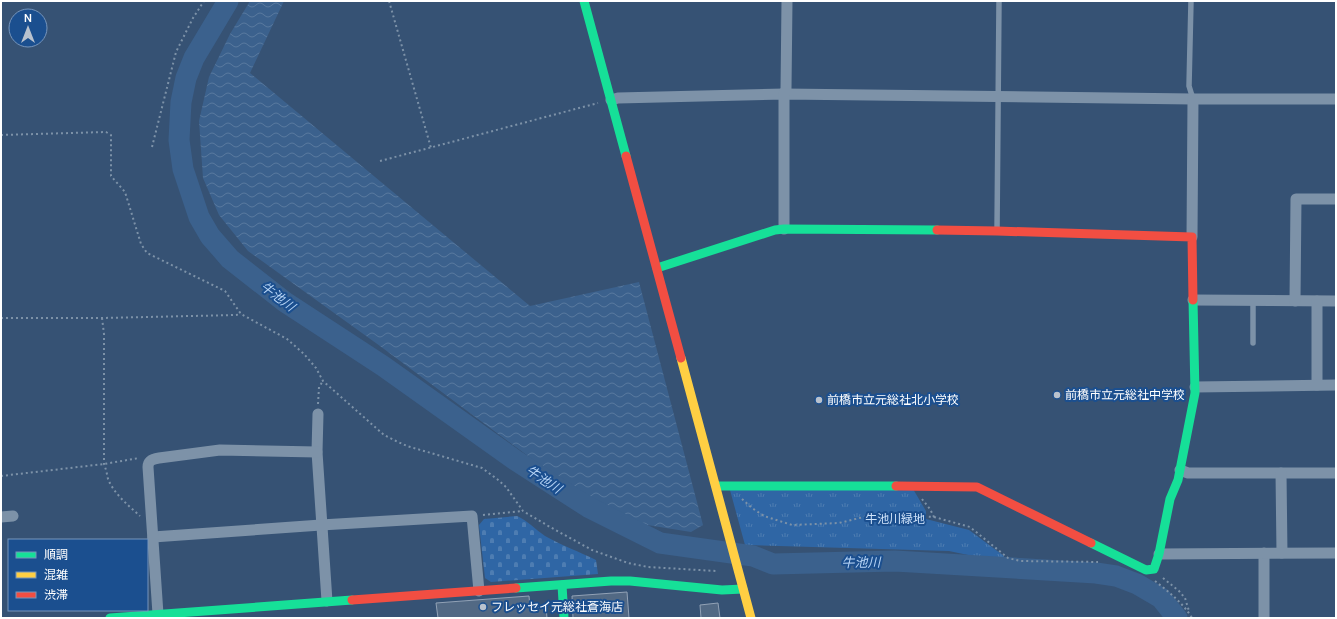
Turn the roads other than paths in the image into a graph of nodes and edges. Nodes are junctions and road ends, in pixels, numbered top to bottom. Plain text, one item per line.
1 (584, 1) edge
2 (787, 1) edge
3 (999, 1) edge
4 (1191, 1) edge
5 (784, 94) junction
6 (998, 96) junction
7 (1193, 99) junction
8 (1336, 99) edge
9 (611, 100) junction
10 (1336, 199) edge
11 (784, 229) junction
12 (997, 231) junction
13 (1192, 237) junction
14 (657, 268) junction
15 (1193, 300) junction
16 (1253, 300) junction
17 (1295, 301) junction
18 (1317, 301) junction
19 (1336, 301) edge
20 (1253, 343) dead end
21 (1317, 385) junction
22 (1336, 385) edge
23 (1195, 387) junction
24 (318, 414) road end
25 (317, 452) junction
26 (1180, 470) junction
27 (1282, 473) junction
28 (1336, 473) edge
29 (716, 486) junction
30 (13, 516) dead end
31 (1, 517) edge
32 (321, 524) junction
33 (152, 532) junction
34 (1264, 553) junction
35 (1282, 553) junction
36 (1336, 553) edge
37 (1159, 554) junction
38 (562, 585) junction
39 (744, 589) junction
40 (479, 590) junction
41 (327, 601) junction
42 (158, 614) junction
43 (231, 614) edge
44 (110, 618) edge
45 (564, 618) edge
46 (751, 618) edge
47 (1264, 618) edge

1 - 9 street
2 - 5 street
3 - 6 lane
4 - 7 lane
5 - 6 street
5 - 9 street
5 - 11 street
6 - 7 street
6 - 12 lane
7 - 8 street
7 - 13 street
9 - 14 street
10 - 17 street
11 - 12 street
11 - 14 street
12 - 13 street
13 - 15 street
14 - 29 street
15 - 16 street
15 - 23 street
16 - 17 street
16 - 20 lane
17 - 18 street
18 - 19 street
18 - 21 street
21 - 22 street
21 - 23 street
23 - 26 street
24 - 25 street
25 - 32 street
25 - 33 street
26 - 27 street
26 - 37 street
27 - 28 street
27 - 35 street
29 - 37 street
29 - 39 street
30 - 31 street
32 - 33 street
32 - 40 street
32 - 41 street
33 - 42 street
34 - 35 street
34 - 37 street
34 - 47 street
35 - 36 street
38 - 39 street
38 - 40 street
38 - 45 street
39 - 46 street
40 - 41 street
41 - 43 street
42 - 43 street
42 - 44 street

